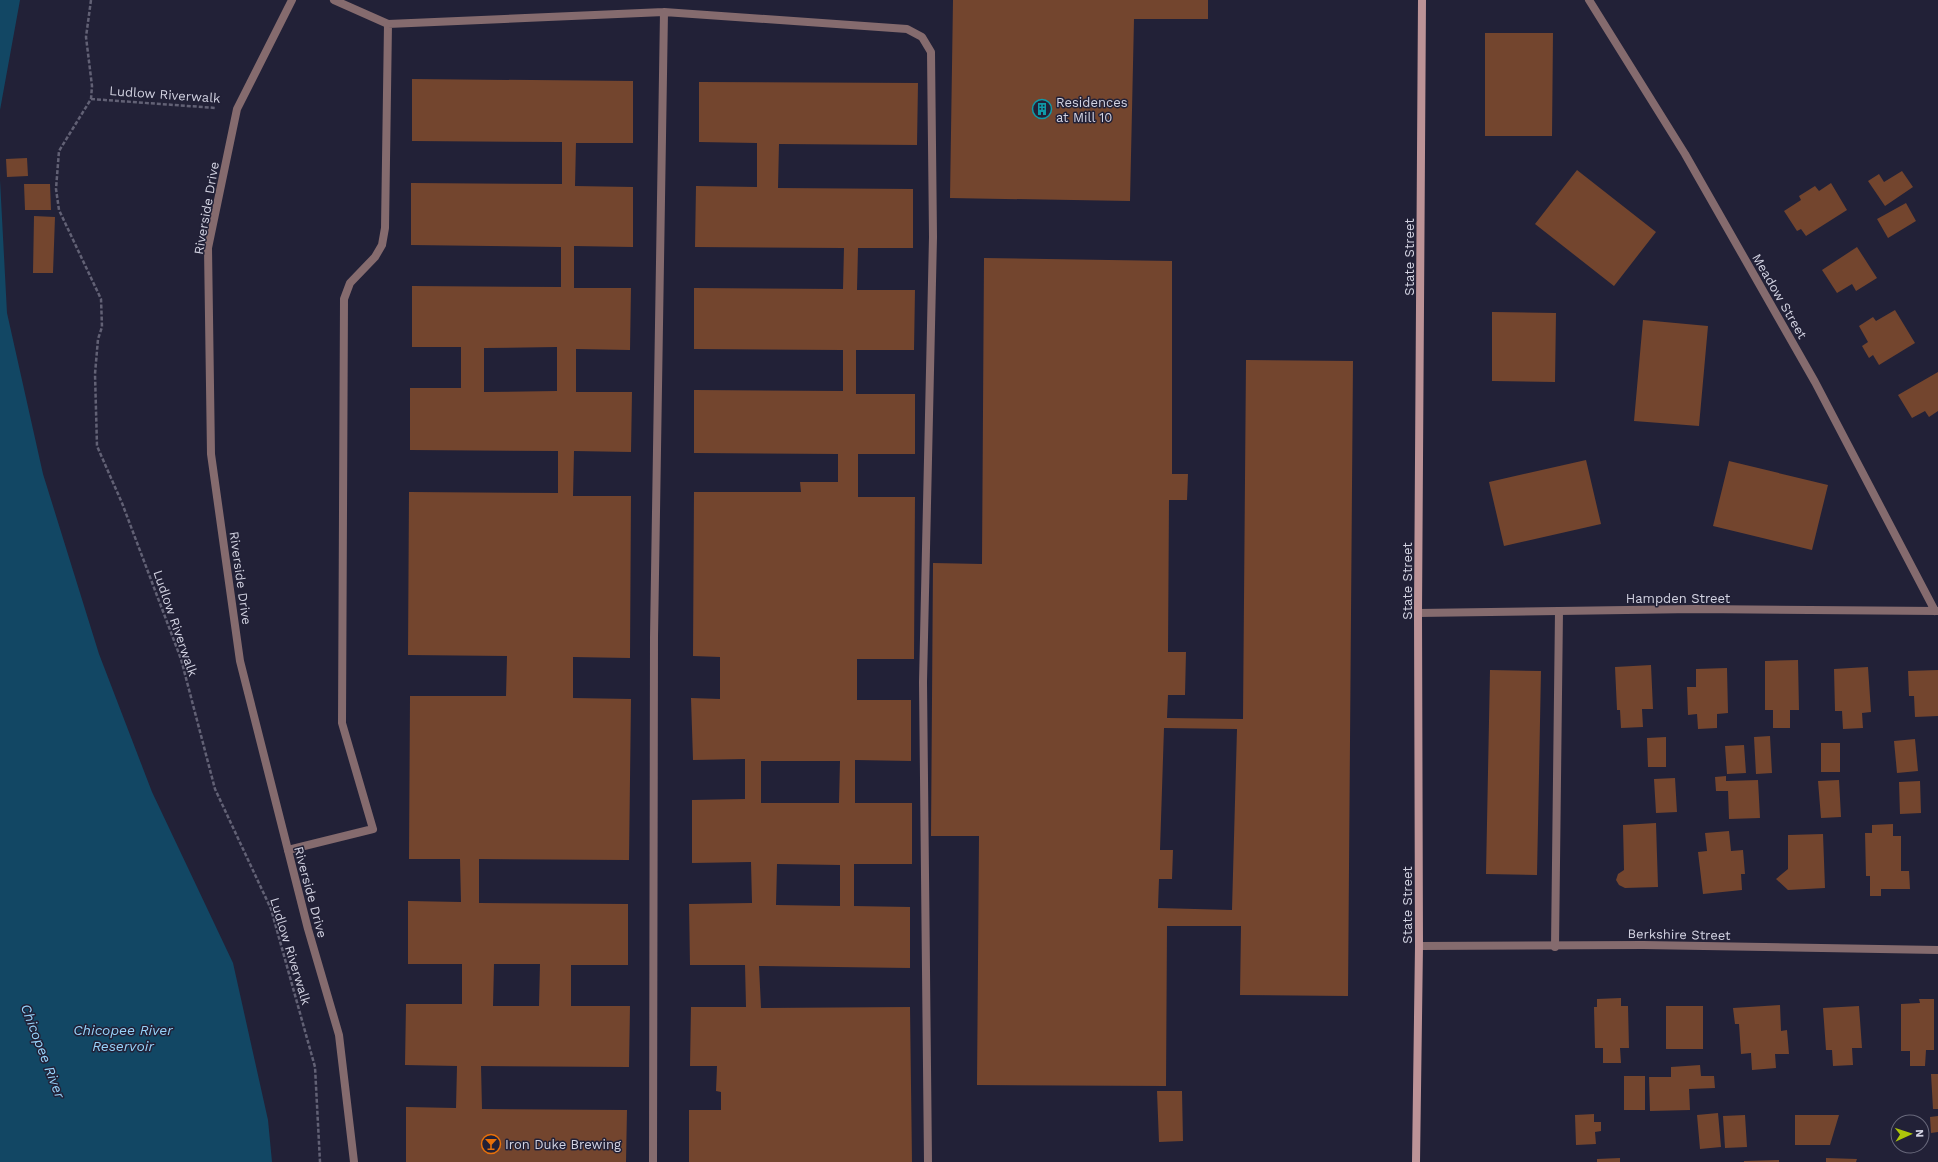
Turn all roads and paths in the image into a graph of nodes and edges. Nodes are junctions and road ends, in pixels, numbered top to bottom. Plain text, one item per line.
1 (91, 0) edge
2 (292, 0) edge
3 (334, 0) edge
4 (1422, 0) edge
5 (1589, 0) edge
6 (664, 12) junction
7 (388, 24) junction
8 (91, 99) junction
9 (237, 109) junction
10 (1560, 611) junction
11 (1936, 611) edge
12 (1418, 613) junction
13 (288, 850) junction
14 (1419, 946) junction
15 (1555, 946) junction
16 (1938, 950) edge
17 (320, 1162) edge
18 (354, 1162) edge
19 (653, 1162) edge
20 (928, 1162) edge
21 (1416, 1162) edge

1 - 8 path, Ludlow Riverwalk
2 - 9 street, Riverside Drive
3 - 7 street
4 - 12 street, State Street
5 - 11 street, Meadow Street
6 - 7 street
6 - 19 street
6 - 20 street
7 - 13 street
8 - 9 path, Ludlow Riverwalk
8 - 17 path, Ludlow Riverwalk
9 - 13 street, Riverside Drive
10 - 11 street, Hampden Street
10 - 12 street, Hampden Street
10 - 15 street
12 - 14 street, State Street
13 - 18 street, Riverside Drive
14 - 15 street, Berkshire Street
14 - 21 street, State Street
15 - 16 street, Berkshire Street

